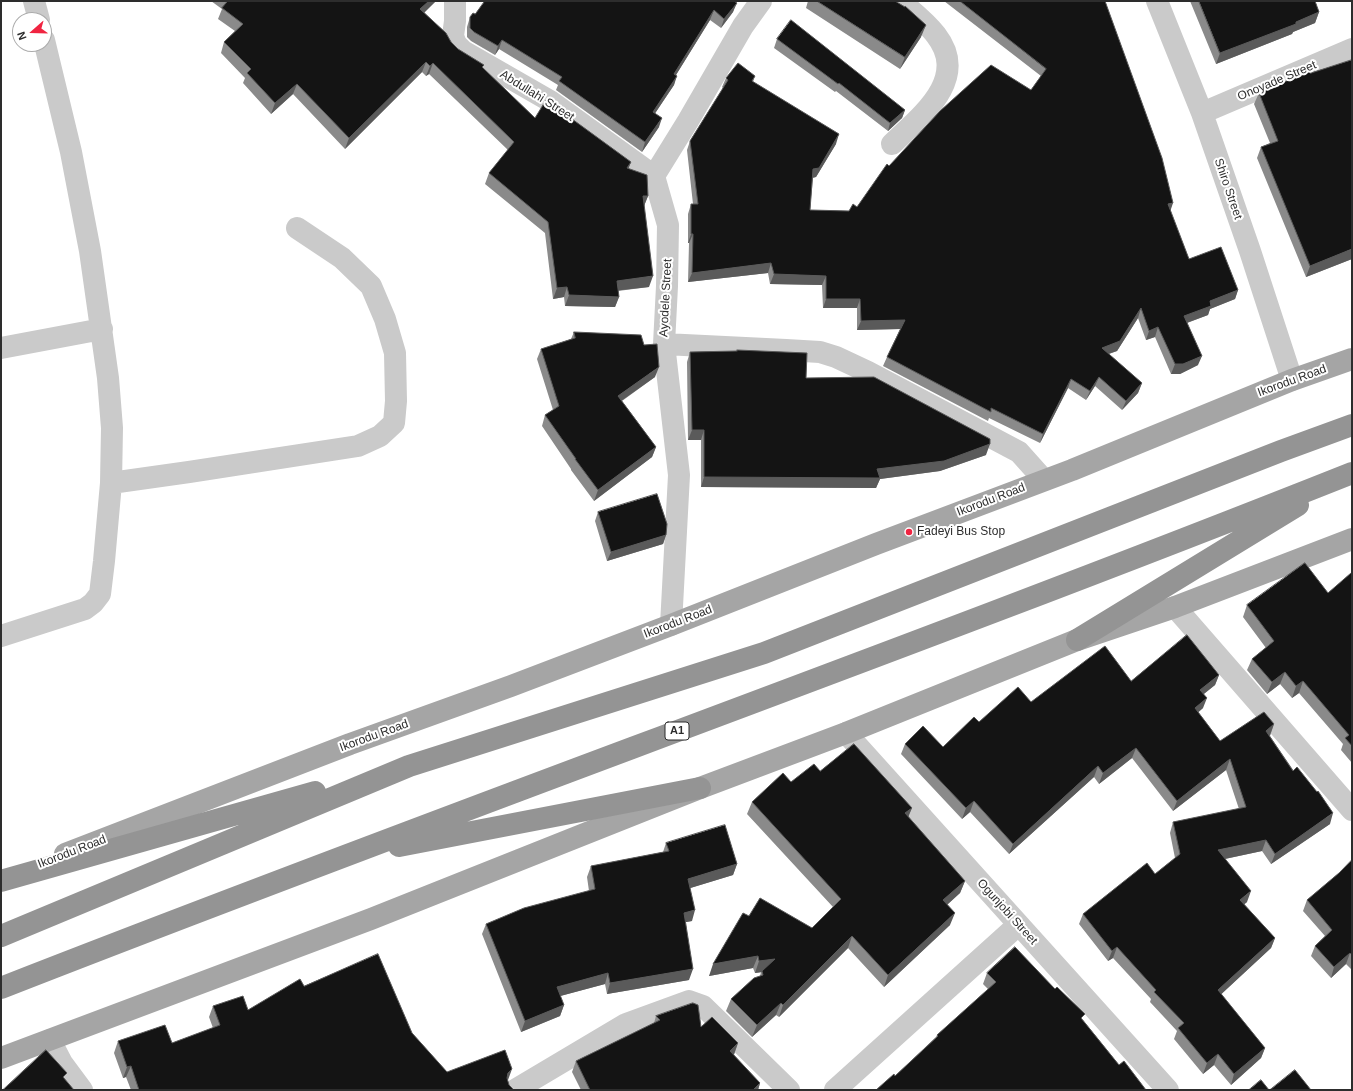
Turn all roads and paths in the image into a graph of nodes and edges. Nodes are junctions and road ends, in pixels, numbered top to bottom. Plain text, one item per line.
1 (34, 1) edge
2 (455, 1) edge
3 (761, 1) edge
4 (900, 1) edge
5 (1157, 1) edge
6 (37, 12) edge
7 (1352, 49) edge
8 (47, 52) edge
9 (1202, 113) junction
10 (892, 144) dead end
11 (654, 176) junction
12 (297, 228) dead end
13 (102, 329) junction
14 (664, 344) junction
15 (1, 348) edge
16 (1352, 359) edge
17 (1292, 380) junction
18 (1352, 413) edge
19 (1352, 425) edge
20 (1281, 451) junction
21 (1350, 474) edge
22 (1044, 480) junction
23 (111, 483) junction
24 (1352, 539) edge
25 (1175, 607) junction
26 (671, 625) junction
27 (1, 636) edge
28 (1077, 640) junction
29 (846, 733) junction
30 (409, 766) junction
31 (700, 788) junction
32 (1352, 810) edge
33 (339, 857) junction
34 (1, 880) edge
35 (1018, 925) junction
36 (1, 936) edge
37 (1, 988) edge
38 (50, 1040) junction
39 (1, 1058) edge
40 (82, 1090) edge
41 (515, 1090) edge
42 (789, 1090) edge
43 (835, 1090) edge
44 (1168, 1090) edge

1 - 6 street
2 - 11 street, Abdullahi Street
3 - 11 street
4 - 10 street
5 - 9 street, Shiro Street
7 - 9 street, Onoyade Street
8 - 13 street
9 - 17 street, Shiro Street
11 - 14 street, Ayodele Street
12 - 23 street
13 - 15 street
13 - 23 street
14 - 22 street
14 - 26 street, Ayodele Street
16 - 17 main road, Ikorodu Road
17 - 22 main road, Ikorodu Road
18 - 20 highway
19 - 20 highway
20 - 30 highway
21 - 28 highway
21 - 33 highway, A1
22 - 26 main road, Ikorodu Road
23 - 27 street
24 - 25 main road
25 - 28 main road
25 - 32 street
26 - 34 main road, Ikorodu Road
28 - 29 main road
29 - 31 main road
29 - 35 street, Ogunjobi Street
30 - 34 highway
30 - 36 highway
31 - 33 highway
31 - 38 main road
33 - 37 highway, A1
35 - 43 street
35 - 44 street, Ogunjobi Street
38 - 39 main road
38 - 40 street
41 - 42 street

